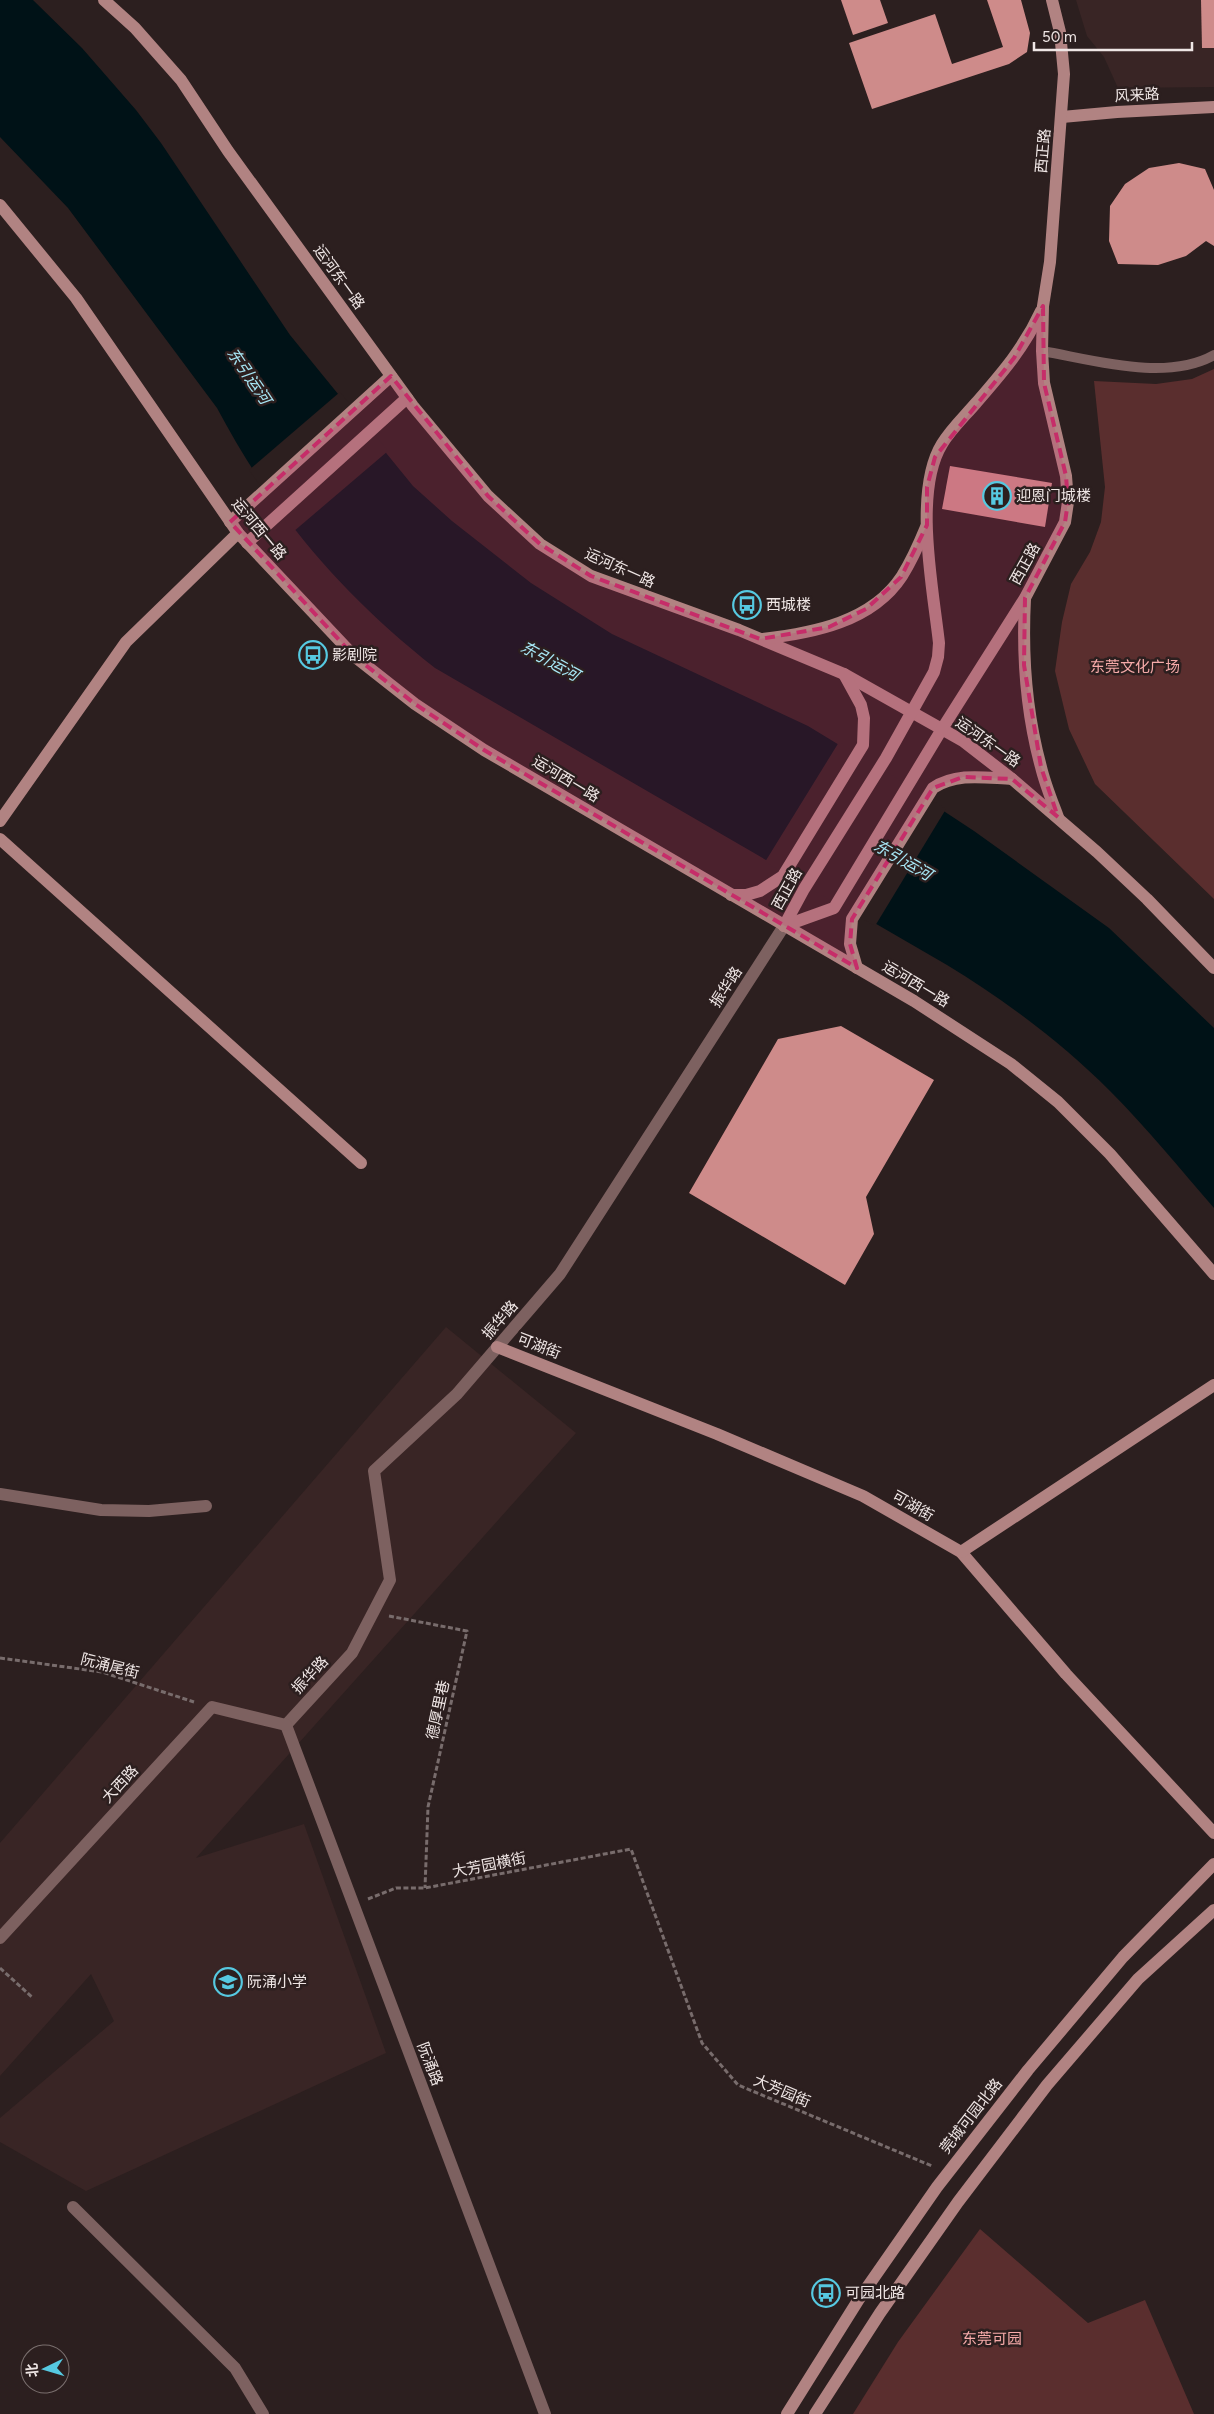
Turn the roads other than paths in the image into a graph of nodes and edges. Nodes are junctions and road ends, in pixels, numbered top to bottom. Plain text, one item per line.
1 (104, 0) edge
2 (1052, 0) edge
3 (1214, 107) edge
4 (1062, 117) junction
5 (0, 206) edge
6 (1043, 306) junction
7 (1042, 351) junction
8 (1214, 355) edge
9 (391, 376) junction
10 (406, 398) junction
11 (927, 525) junction
12 (234, 528) junction
13 (246, 543) junction
14 (1025, 598) junction
15 (760, 639) junction
16 (844, 674) junction
17 (912, 712) junction
18 (942, 729) junction
19 (1012, 779) junction
20 (1058, 818) junction
21 (0, 821) edge
22 (0, 839) edge
23 (731, 895) junction
24 (784, 926) junction
25 (857, 968) junction
26 (1214, 968) edge
27 (361, 1163) dead end
28 (1214, 1274) edge
29 (497, 1347) junction
30 (1214, 1385) edge
31 (0, 1494) edge
32 (206, 1506) dead end
33 (961, 1552) junction
34 (286, 1725) junction
35 (1214, 1834) edge
36 (1214, 1864) edge
37 (1214, 1910) edge
38 (0, 1938) edge
39 (73, 2207) dead end
40 (263, 2414) edge
41 (545, 2414) edge
42 (787, 2414) edge
43 (815, 2414) edge

1 - 9 street, 运河东一路
2 - 4 street, 西正路
3 - 4 street, 风来路
4 - 6 street, 西正路
5 - 12 street, 运河西一路
6 - 7 street, 西正路
6 - 11 street, 西正路
7 - 8 lane
7 - 14 street, 西正路
9 - 10 street, 运河东一路
9 - 12 street
10 - 13 street
10 - 15 street, 运河东一路
11 - 15 street
11 - 17 street, 西正路
12 - 13 street, 运河西一路
12 - 21 street
13 - 23 street, 运河西一路
14 - 18 street, 西正路
14 - 20 street
15 - 16 street, 运河东一路
16 - 17 street, 运河东一路
16 - 23 street
17 - 18 street, 运河东一路
17 - 24 street, 西正路
18 - 19 street, 运河东一路
18 - 24 street, 西正路
19 - 20 street, 运河东一路
19 - 25 street
20 - 26 street, 运河东一路
22 - 27 street
23 - 24 street, 运河西一路
24 - 25 street, 运河西一路
24 - 29 street, 振华路
25 - 28 street, 运河西一路
29 - 33 street, 可湖街
29 - 34 street, 振华路
30 - 33 street
31 - 32 street
33 - 35 street, 可湖街
34 - 38 street, 大西路
34 - 41 street, 阮涌路
36 - 42 street, 莞城可园北路
37 - 43 street
39 - 40 street

